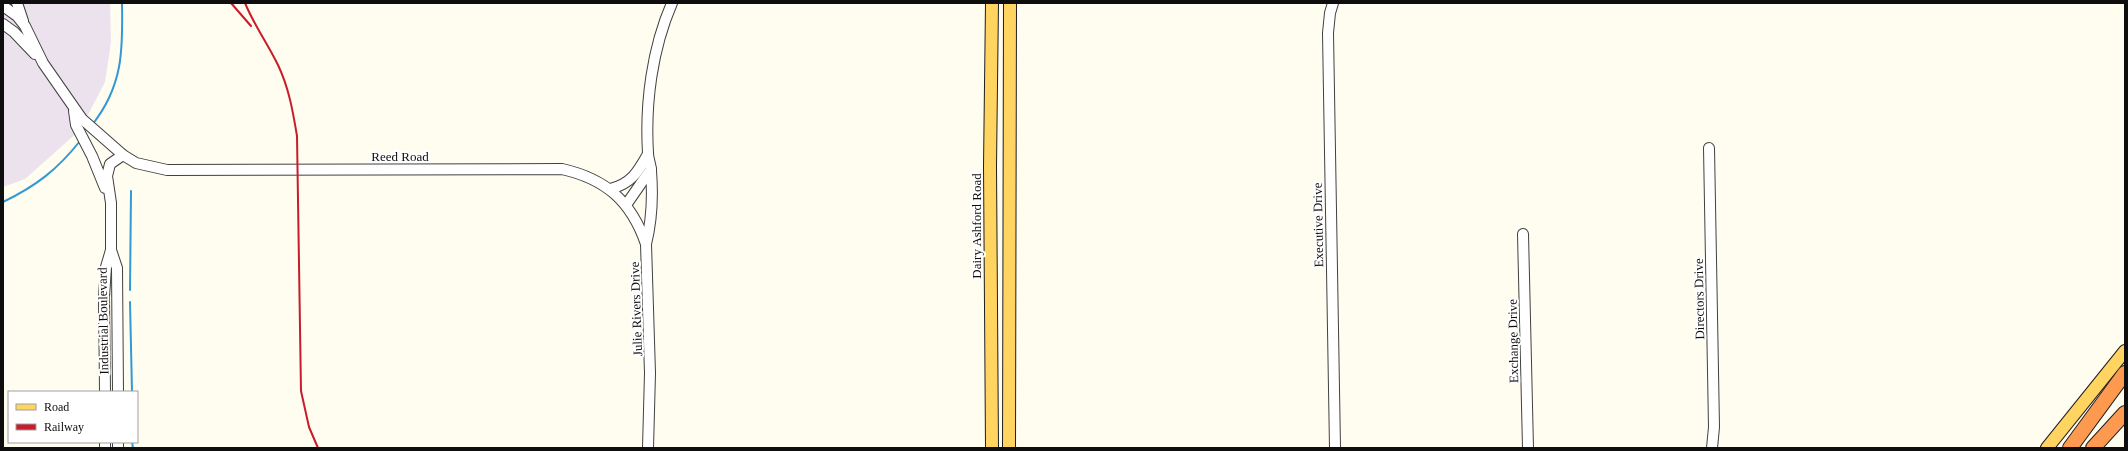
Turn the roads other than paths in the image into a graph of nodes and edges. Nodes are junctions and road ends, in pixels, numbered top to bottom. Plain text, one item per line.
1 (17, 3) edge
2 (672, 3) edge
3 (992, 3) edge
4 (1010, 3) edge
5 (1333, 3) edge
6 (3, 6) edge
7 (3, 24) edge
8 (25, 26) junction
9 (43, 63) junction
10 (1010, 84) junction
11 (991, 85) junction
12 (79, 122) junction
13 (1709, 148) dead end
14 (648, 154) junction
15 (123, 155) junction
16 (990, 166) junction
17 (1010, 166) junction
18 (651, 170) junction
19 (610, 189) junction
20 (110, 195) junction
21 (626, 205) junction
22 (1522, 234) dead end
23 (646, 244) junction
24 (111, 250) junction
25 (2125, 351) edge
26 (2125, 373) edge
27 (105, 391) edge
28 (118, 391) edge
29 (2125, 413) edge
30 (648, 448) edge
31 (992, 448) edge
32 (1009, 448) edge
33 (1336, 448) edge
34 (1528, 448) edge
35 (1712, 448) edge
36 (2047, 448) edge
37 (2070, 448) edge
38 (2093, 448) edge

1 - 8 street
2 - 14 street, Julie Rivers Drive
3 - 11 main road, Dairy Ashford Road
4 - 10 main road
5 - 33 street, Executive Drive
6 - 8 street
7 - 9 street
8 - 9 street
9 - 12 street
10 - 11 main road
10 - 17 main road
11 - 16 main road, Dairy Ashford Road
12 - 15 street
12 - 20 street
13 - 35 street, Directors Drive
14 - 18 street, Julie Rivers Drive
14 - 19 street, Julie Rivers Drive
15 - 19 street, Reed Road
15 - 20 street, Industrial Boulevard
16 - 17 main road
16 - 31 main road, Dairy Ashford Road
17 - 32 main road
18 - 21 street
18 - 23 street, Julie Rivers Drive
19 - 21 street, Reed Road
20 - 24 street, Industrial Boulevard
21 - 23 street, Reed Road
22 - 34 street, Exchange Drive
23 - 30 street, Julie Rivers Drive
24 - 27 street, Industrial Boulevard
24 - 28 street, Industrial Boulevard
25 - 36 main road
26 - 37 highway
29 - 38 highway

